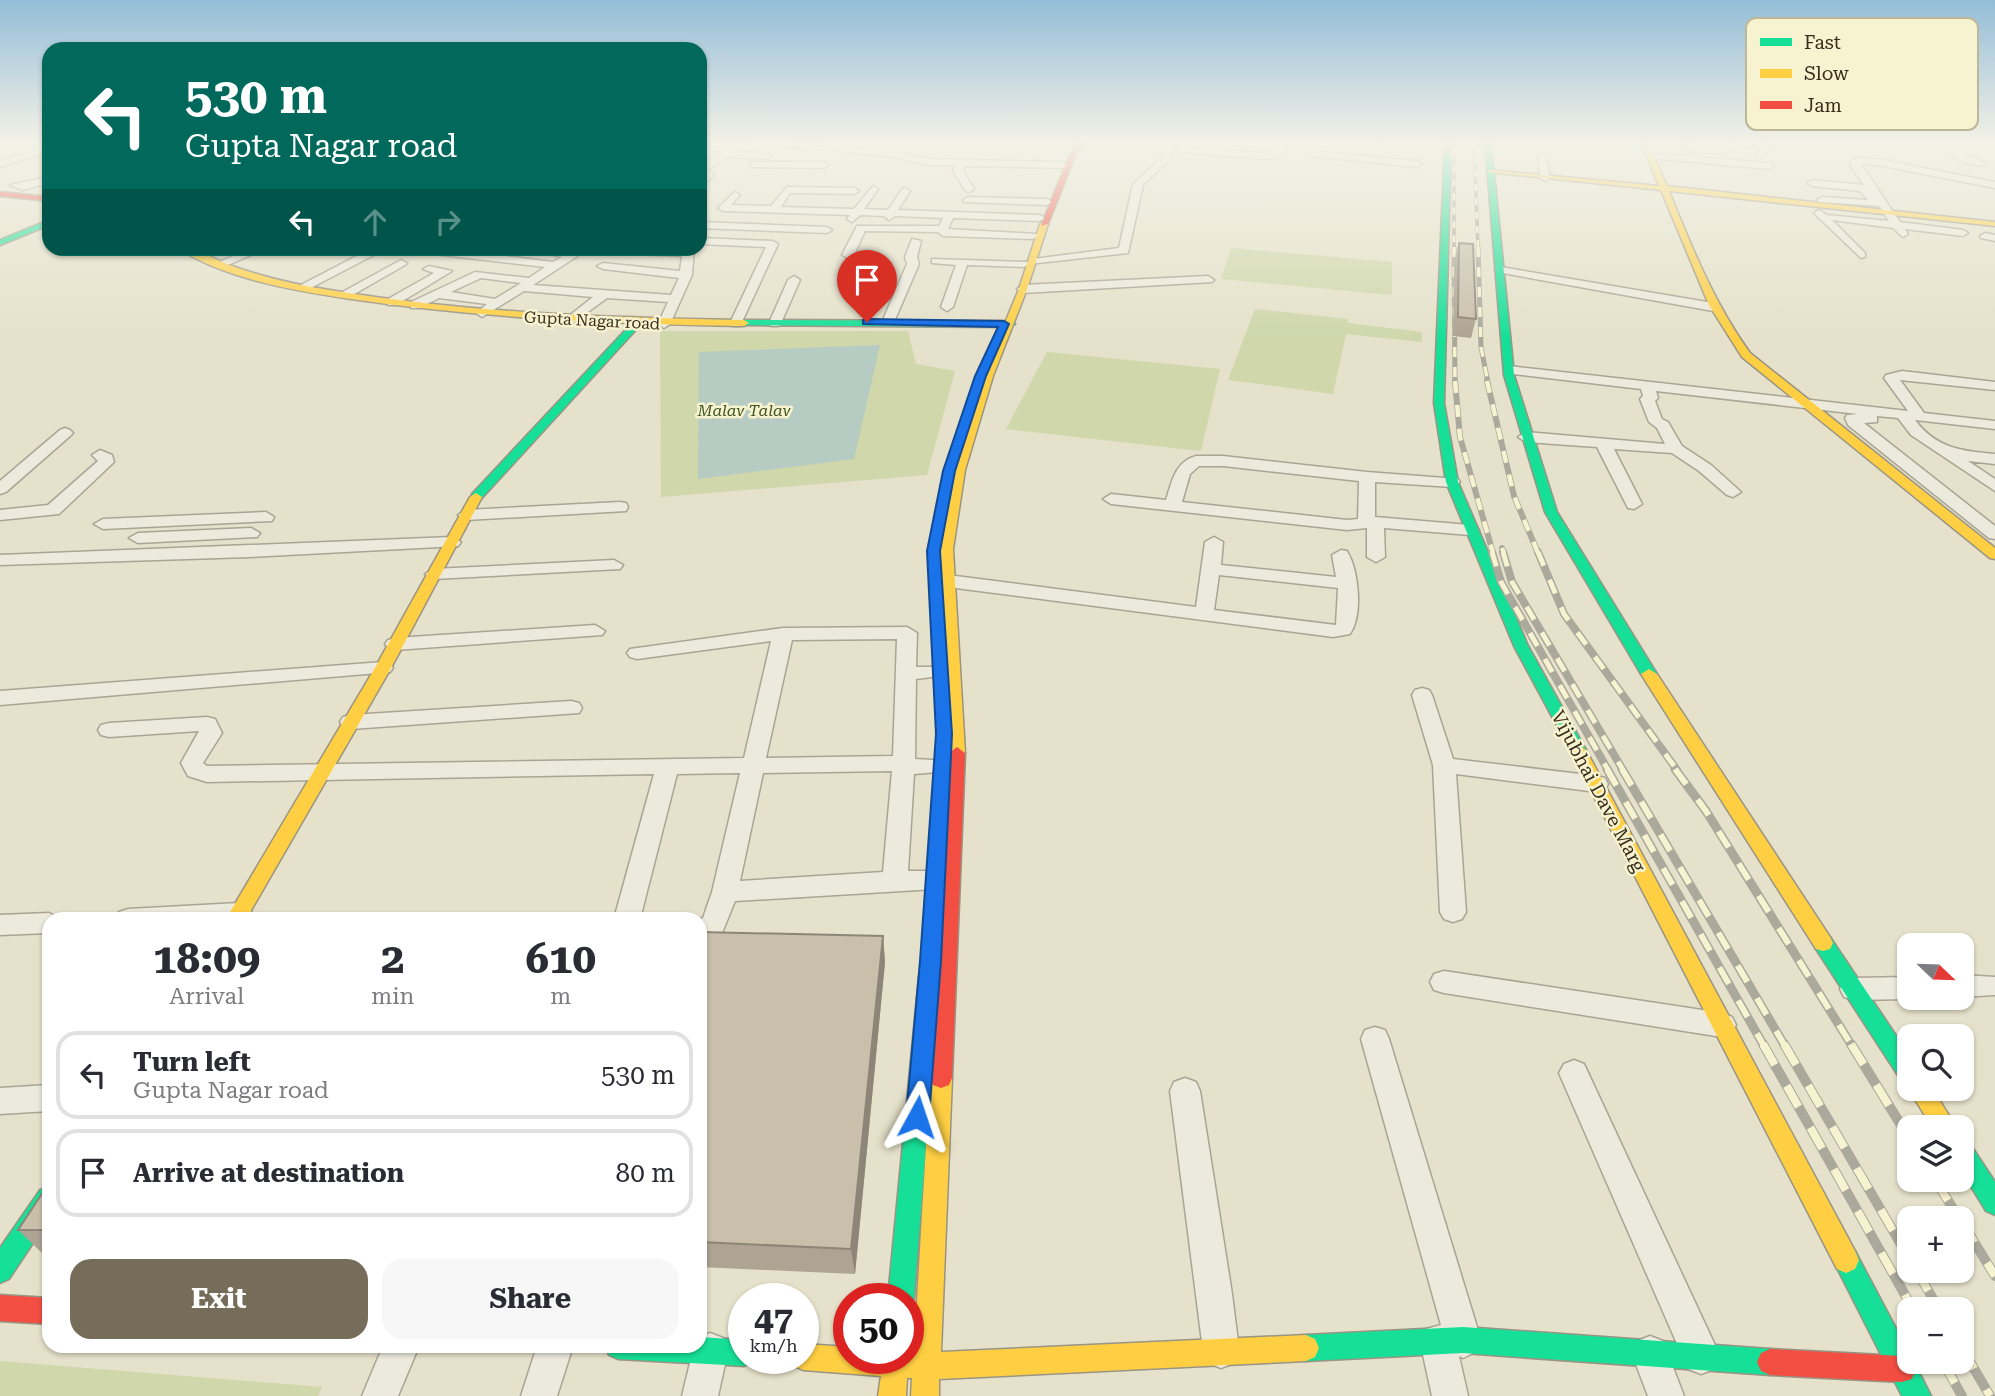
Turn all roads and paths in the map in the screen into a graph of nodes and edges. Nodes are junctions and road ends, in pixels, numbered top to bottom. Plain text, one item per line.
1 (732, 207) edge
2 (820, 207) edge
3 (860, 207) edge
4 (896, 207) edge
5 (1045, 207) edge
6 (1050, 207) edge
7 (1133, 207) edge
8 (1446, 207) edge
9 (1494, 207) edge
10 (1670, 207) edge
11 (1822, 207) edge
12 (1826, 207) edge
13 (1884, 207) edge
14 (774, 209) joint
15 (725, 211) junction
16 (817, 211) junction
17 (854, 215) junction
18 (891, 215) junction
19 (949, 215) junction
20 (1040, 218) junction
21 (707, 221) edge
22 (785, 224) junction
23 (1896, 224) junction
24 (42, 225) edge
25 (943, 229) junction
26 (827, 230) dead end
27 (1963, 233) dead end
28 (1992, 233) edge
29 (878, 240) dead end
30 (707, 241) edge
31 (778, 242) junction
32 (0, 243) edge
33 (1027, 252) junction
34 (848, 255) dead end
35 (205, 256) edge
36 (366, 256) edge
37 (478, 256) edge
38 (570, 256) edge
39 (611, 256) edge
40 (688, 256) edge
41 (1861, 256) dead end
42 (660, 261) dead end
43 (936, 261) dead end
44 (963, 262) junction
45 (401, 263) dead end
46 (548, 264) dead end
47 (429, 269) dead end
48 (1501, 270) junction
49 (649, 271) junction
50 (593, 272) junction
51 (685, 275) junction
52 (505, 277) junction
53 (374, 278) junction
54 (395, 280) dead end
55 (794, 280) dead end
56 (1208, 280) dead end
57 (458, 284) junction
58 (525, 284) junction
59 (484, 287) junction
60 (301, 288) junction
61 (1023, 289) junction
62 (508, 290) dead end
63 (566, 291) junction
64 (345, 294) junction
65 (438, 294) junction
66 (604, 294) junction
67 (465, 298) junction
68 (676, 299) junction
69 (392, 302) junction
70 (764, 304) junction
71 (415, 306) junction
72 (486, 307) junction
73 (947, 307) dead end
74 (1714, 309) junction
75 (573, 319) junction
76 (888, 322) junction
77 (637, 323) junction
78 (736, 323) junction
79 (775, 323) junction
80 (664, 324) junction
81 (1007, 324) junction
82 (1509, 370) junction
83 (1995, 386) edge
84 (1649, 392) junction
85 (1806, 404) junction
86 (1910, 418) junction
87 (1995, 425) edge
88 (65, 433) dead end
89 (1995, 434) edge
90 (1526, 437) junction
91 (1603, 443) junction
92 (1676, 449) junction
93 (1949, 453) junction
94 (100, 455) dead end
95 (1995, 459) edge
96 (94, 473) junction
97 (74, 474) dead end
98 (1367, 477) junction
99 (1452, 482) junction
100 (1995, 486) edge
101 (0, 489) edge
102 (1733, 492) dead end
103 (1111, 499) dead end
104 (1634, 505) dead end
105 (1172, 506) junction
106 (620, 507) dead end
107 (466, 514) junction
108 (0, 515) edge
109 (266, 517) dead end
110 (153, 522) junction
111 (1371, 523) junction
112 (103, 524) dead end
113 (1470, 530) junction
114 (251, 533) dead end
115 (1995, 534) edge
116 (138, 538) junction
117 (452, 542) junction
118 (1214, 542) dead end
119 (122, 554) junction
120 (1341, 555) dead end
121 (1995, 555) edge
122 (1376, 557) dead end
123 (0, 560) edge
124 (614, 565) dead end
125 (1211, 569) junction
126 (434, 574) junction
127 (948, 581) junction
128 (1347, 584) junction
129 (1204, 615) junction
130 (595, 631) dead end
131 (783, 634) junction
132 (395, 644) junction
133 (637, 653) dead end
134 (383, 668) junction
135 (940, 671) junction
136 (906, 674) junction
137 (1422, 695) dead end
138 (0, 698) edge
139 (571, 708) dead end
140 (351, 722) junction
141 (109, 730) dead end
142 (904, 765) junction
143 (1444, 765) junction
144 (942, 766) junction
145 (755, 767) junction
146 (667, 768) junction
147 (323, 769) junction
148 (1597, 784) junction
149 (935, 880) junction
150 (895, 881) junction
151 (724, 892) junction
152 (239, 912) edge
153 (629, 912) edge
154 (1453, 912) dead end
155 (42, 923) edge
156 (0, 925) edge
157 (707, 927) edge
158 (1444, 982) dead end
159 (1897, 988) edge
160 (1854, 989) junction
161 (1722, 1025) junction
162 (1375, 1039) dead end
163 (1897, 1055) edge
164 (1574, 1073) dead end
165 (1185, 1091) dead end
166 (42, 1098) edge
167 (0, 1101) edge
168 (1974, 1171) edge
169 (1995, 1203) edge
170 (42, 1208) edge
171 (0, 1270) edge
172 (902, 1283) edge
173 (0, 1308) edge
174 (42, 1311) edge
175 (1450, 1340) junction
176 (1221, 1350) junction
177 (707, 1351) edge
178 (727, 1352) edge
179 (1649, 1352) junction
180 (398, 1353) edge
181 (553, 1353) edge
182 (1702, 1358) junction
183 (1897, 1359) edge
184 (924, 1365) edge
185 (928, 1366) junction
186 (1897, 1369) edge
187 (894, 1374) edge
188 (1905, 1374) edge
189 (380, 1396) edge
190 (539, 1396) edge
191 (700, 1396) edge
192 (892, 1396) edge
193 (925, 1396) edge
194 (1450, 1396) edge
195 (1666, 1396) edge
196 (1917, 1396) edge

1 - 15 street
2 - 16 street
3 - 17 street
4 - 18 street
5 - 20 street
6 - 33 street
7 - 33 street
8 - 99 street, Vijubhai Dave Marg
9 - 48 street
10 - 74 street
11 - 41 street
12 - 23 street
13 - 23 street
14 - 15 street
14 - 16 street
15 - 21 street
15 - 22 street
16 - 17 street
17 - 18 street
18 - 19 street
19 - 20 street
19 - 25 street
20 - 33 street
22 - 26 street
22 - 31 street
23 - 27 street
23 - 28 street
24 - 32 street
25 - 33 street
25 - 34 street
29 - 76 street
30 - 31 street
31 - 70 street
33 - 44 street
33 - 61 street
33 - 81 street
35 - 60 street, Gupta Nagar road
36 - 60 street
37 - 46 street
38 - 58 street
39 - 50 street
40 - 51 street
42 - 49 street
43 - 44 street
44 - 73 street
45 - 53 street
47 - 69 street
48 - 74 street
48 - 82 street
49 - 50 street
49 - 51 street
50 - 63 street
51 - 68 street
52 - 57 street
52 - 58 street
52 - 59 street
53 - 54 street
53 - 64 street
55 - 70 street
56 - 61 street
57 - 59 street
57 - 65 street
58 - 63 street
58 - 72 street
59 - 62 street
59 - 67 street
60 - 64 street, Gupta Nagar road
61 - 81 street
63 - 66 street
64 - 69 street, Gupta Nagar road
65 - 67 street
65 - 71 street
66 - 68 street
66 - 75 street
67 - 72 street
68 - 80 street
69 - 71 street, Gupta Nagar road
70 - 78 street
70 - 79 street
71 - 72 street, Gupta Nagar road
72 - 75 street, Gupta Nagar road
74 - 85 street
75 - 77 street, Gupta Nagar road
76 - 79 street, Gupta Nagar road
76 - 81 street, Gupta Nagar road
77 - 80 street, Gupta Nagar road
77 - 107 street
78 - 79 street, Gupta Nagar road
78 - 80 street, Gupta Nagar road
81 - 127 street
81 - 135 street
82 - 84 street
82 - 90 street
83 - 86 street
84 - 85 street
84 - 92 street
85 - 86 street
85 - 121 street
86 - 87 street
86 - 89 street
86 - 93 street
86 - 115 street
88 - 101 street
90 - 91 street
90 - 160 street
91 - 92 street
91 - 104 street
92 - 102 street
93 - 95 street
93 - 100 street
94 - 96 street
96 - 97 street
96 - 108 street
98 - 99 street
98 - 105 street
98 - 111 street
99 - 113 street, Vijubhai Dave Marg
103 - 105 street
105 - 111 street
106 - 107 street
107 - 117 street
109 - 110 street
110 - 112 street
110 - 116 street
111 - 113 street
111 - 122 street
113 - 148 street, Vijubhai Dave Marg
114 - 116 street
116 - 119 street
117 - 119 street
117 - 126 street
118 - 125 street
119 - 123 street
120 - 128 street
124 - 126 street
125 - 128 street
125 - 129 street
126 - 132 street
127 - 129 street
127 - 185 street
128 - 129 street
130 - 132 street
131 - 133 street
131 - 136 street
131 - 145 street
132 - 134 street
134 - 138 street
134 - 140 street
135 - 136 street
135 - 144 street
136 - 142 street
137 - 143 street
139 - 140 street
140 - 147 street
141 - 147 street
142 - 144 street
142 - 145 street
142 - 150 street
143 - 148 street
143 - 154 street
144 - 149 street
145 - 146 street
145 - 151 street
146 - 147 street
146 - 153 street
147 - 152 street
148 - 161 street, Vijubhai Dave Marg
149 - 150 street
149 - 172 street
150 - 151 street
151 - 157 street
155 - 156 street
158 - 161 street
159 - 160 street
160 - 163 street
161 - 183 street, Vijubhai Dave Marg
162 - 175 street
164 - 182 street
165 - 176 street
166 - 167 street
168 - 169 street
170 - 171 street
173 - 174 street
175 - 176 street
175 - 179 street
175 - 194 street
176 - 185 street
177 - 178 street
178 - 191 street
179 - 182 street
179 - 195 street
180 - 189 street
181 - 190 street
182 - 186 street
184 - 185 street
185 - 193 street
187 - 192 street
188 - 196 street, Vijubhai Dave Marg

